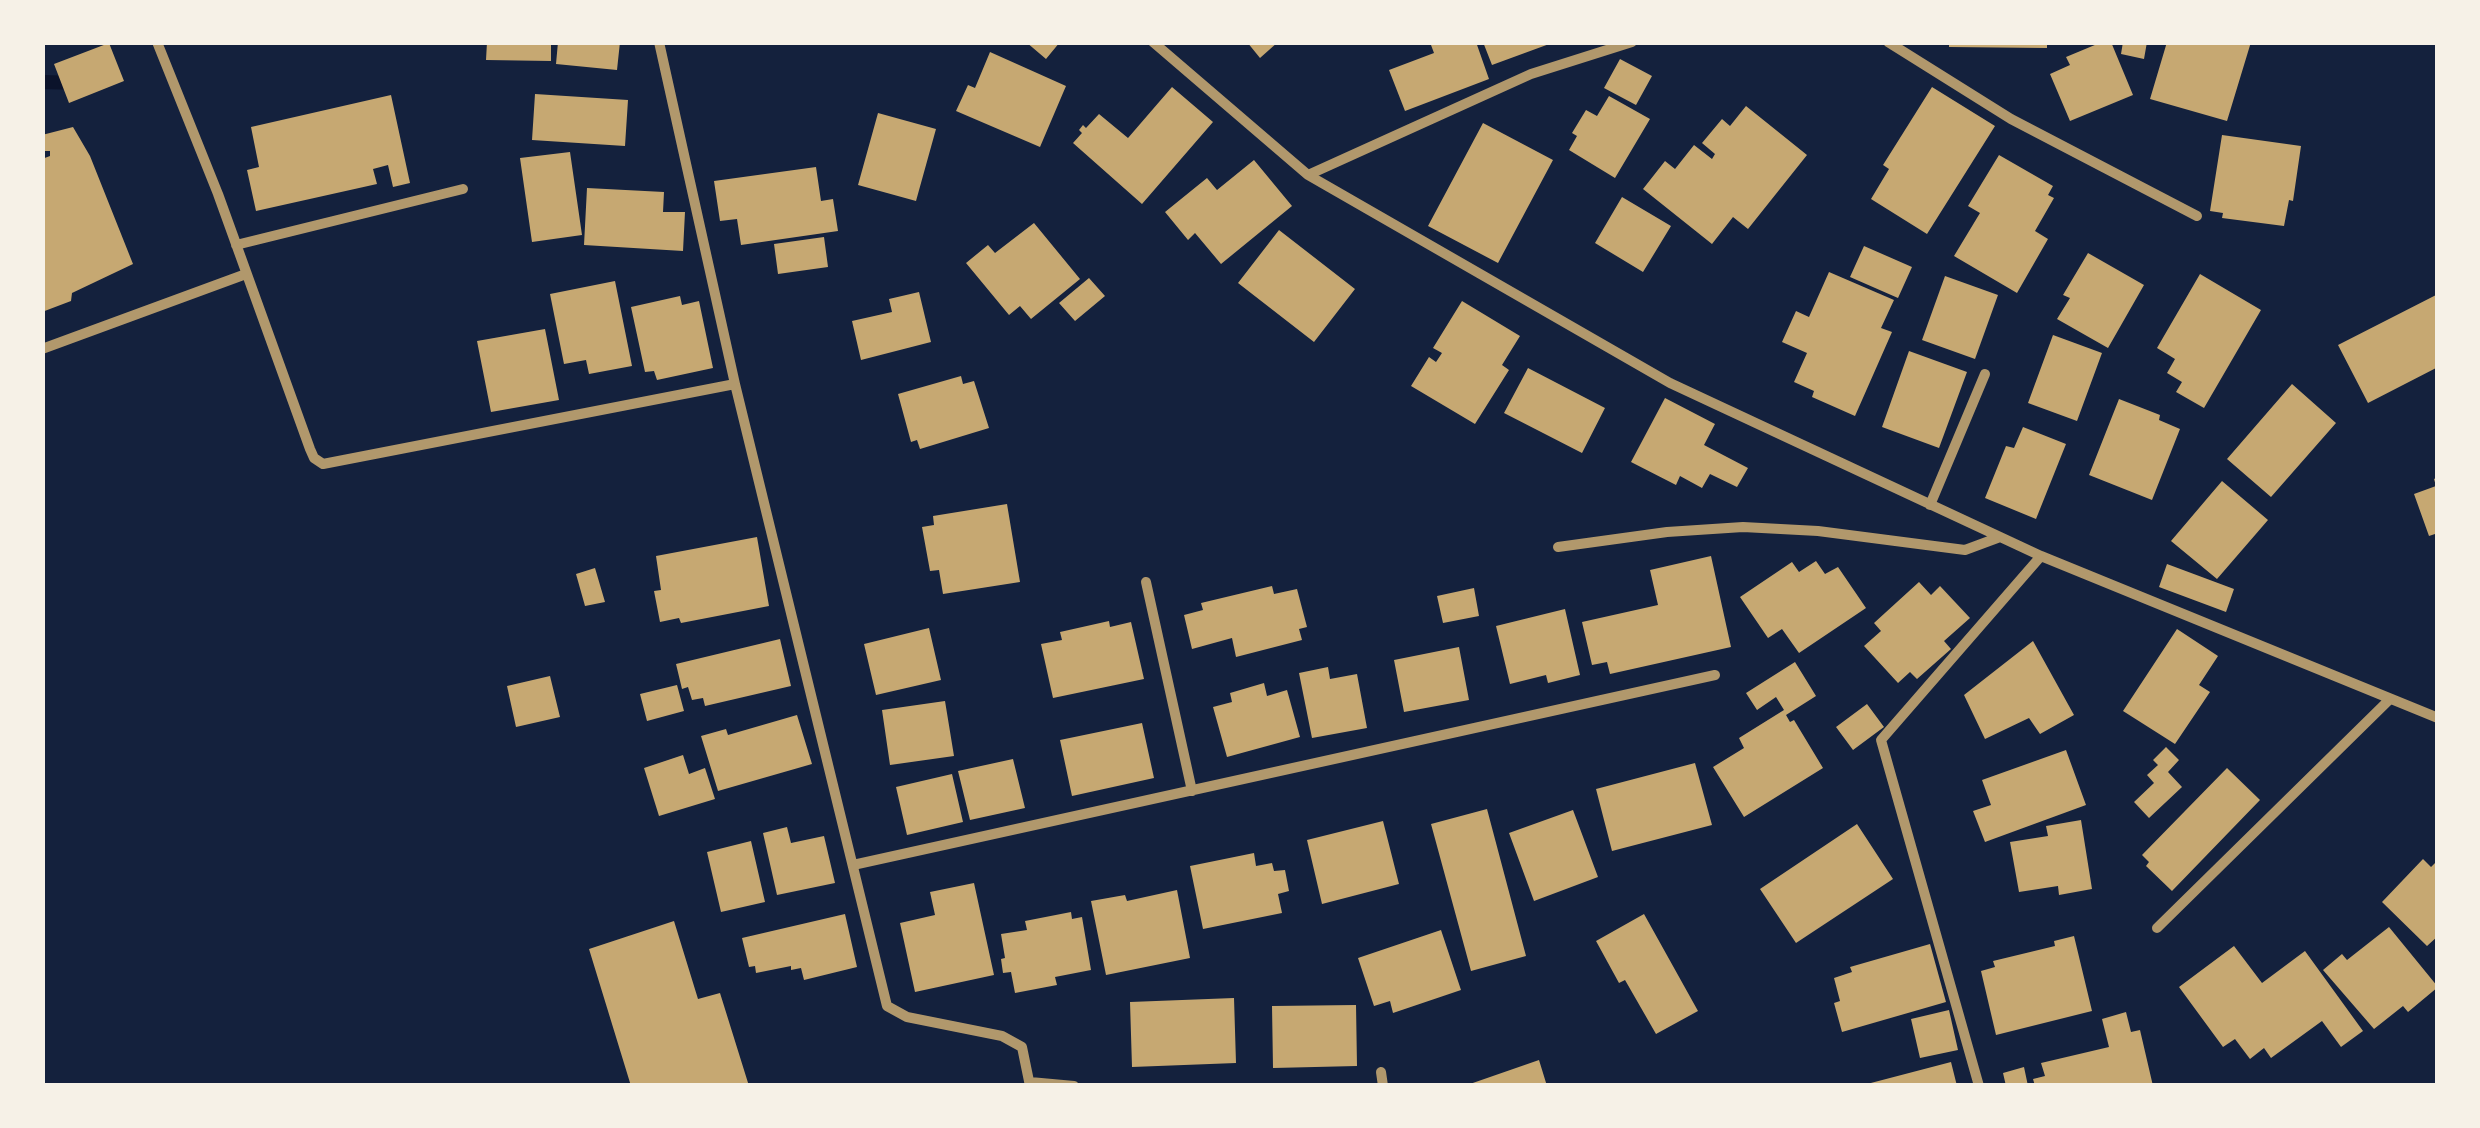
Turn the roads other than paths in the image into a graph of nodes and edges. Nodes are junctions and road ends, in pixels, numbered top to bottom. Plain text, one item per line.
1 (157, 42) edge
2 (659, 42) edge
3 (1154, 42) edge
4 (1632, 42) edge
5 (1888, 42) edge
6 (1308, 175) junction
7 (463, 189) dead end
8 (2197, 216) dead end
9 (236, 246) junction
10 (246, 274) junction
11 (42, 349) edge
12 (1986, 374) dead end
13 (735, 384) junction
14 (1930, 504) junction
15 (2000, 537) junction
16 (1558, 547) dead end
17 (2041, 556) junction
18 (1146, 582) dead end
19 (1716, 675) dead end
20 (2389, 700) junction
21 (2438, 718) edge
22 (1192, 791) junction
23 (853, 866) junction
24 (2157, 928) dead end
25 (1381, 1072) dead end
26 (1030, 1084) edge
27 (1074, 1086) edge
28 (1383, 1086) edge
29 (1979, 1086) edge

1 - 9 street
2 - 13 street
3 - 6 street
4 - 6 street
5 - 8 street
6 - 14 street
7 - 9 street
9 - 10 street
10 - 11 street
10 - 13 street
12 - 14 street
13 - 23 street
14 - 15 street
15 - 16 street
15 - 17 street
17 - 20 street
17 - 29 street
18 - 22 street
19 - 22 street
20 - 21 street
20 - 24 street
22 - 23 street
23 - 26 street
25 - 28 street
26 - 27 street

